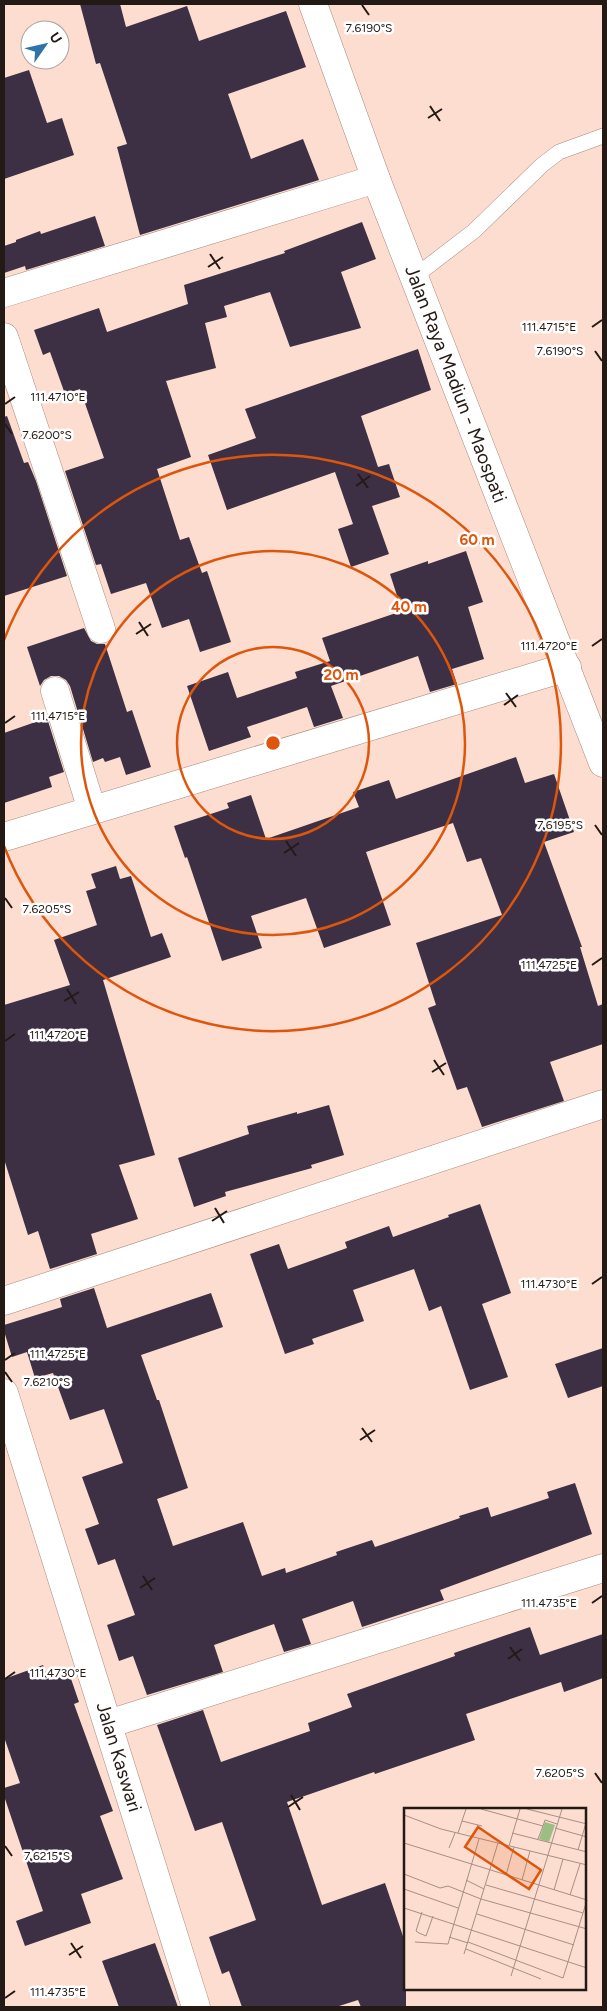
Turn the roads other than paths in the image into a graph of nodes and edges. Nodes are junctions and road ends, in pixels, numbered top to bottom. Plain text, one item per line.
1 (313, 4) edge
2 (603, 136) edge
3 (376, 179) junction
4 (414, 277) junction
5 (4, 293) edge
6 (4, 337) edge
7 (101, 629) dead end
8 (567, 668) junction
9 (55, 691) dead end
10 (603, 763) edge
11 (92, 810) junction
12 (4, 836) edge
13 (603, 1104) edge
14 (4, 1301) edge
15 (4, 1393) edge
16 (603, 1568) edge
17 (108, 1724) junction
18 (196, 2007) edge

1 - 3 main road, Jalan Raya Madiun - Maospati
2 - 4 lane
3 - 4 main road, Jalan Raya Madiun - Maospati
3 - 5 main road
4 - 8 main road, Jalan Raya Madiun - Maospati
6 - 7 main road
8 - 10 main road, Jalan Raya Madiun - Maospati
8 - 11 main road
9 - 11 main road
11 - 12 main road
13 - 14 main road
15 - 17 main road, Jalan Kaswari
16 - 17 main road
17 - 18 main road, Jalan Kaswari

